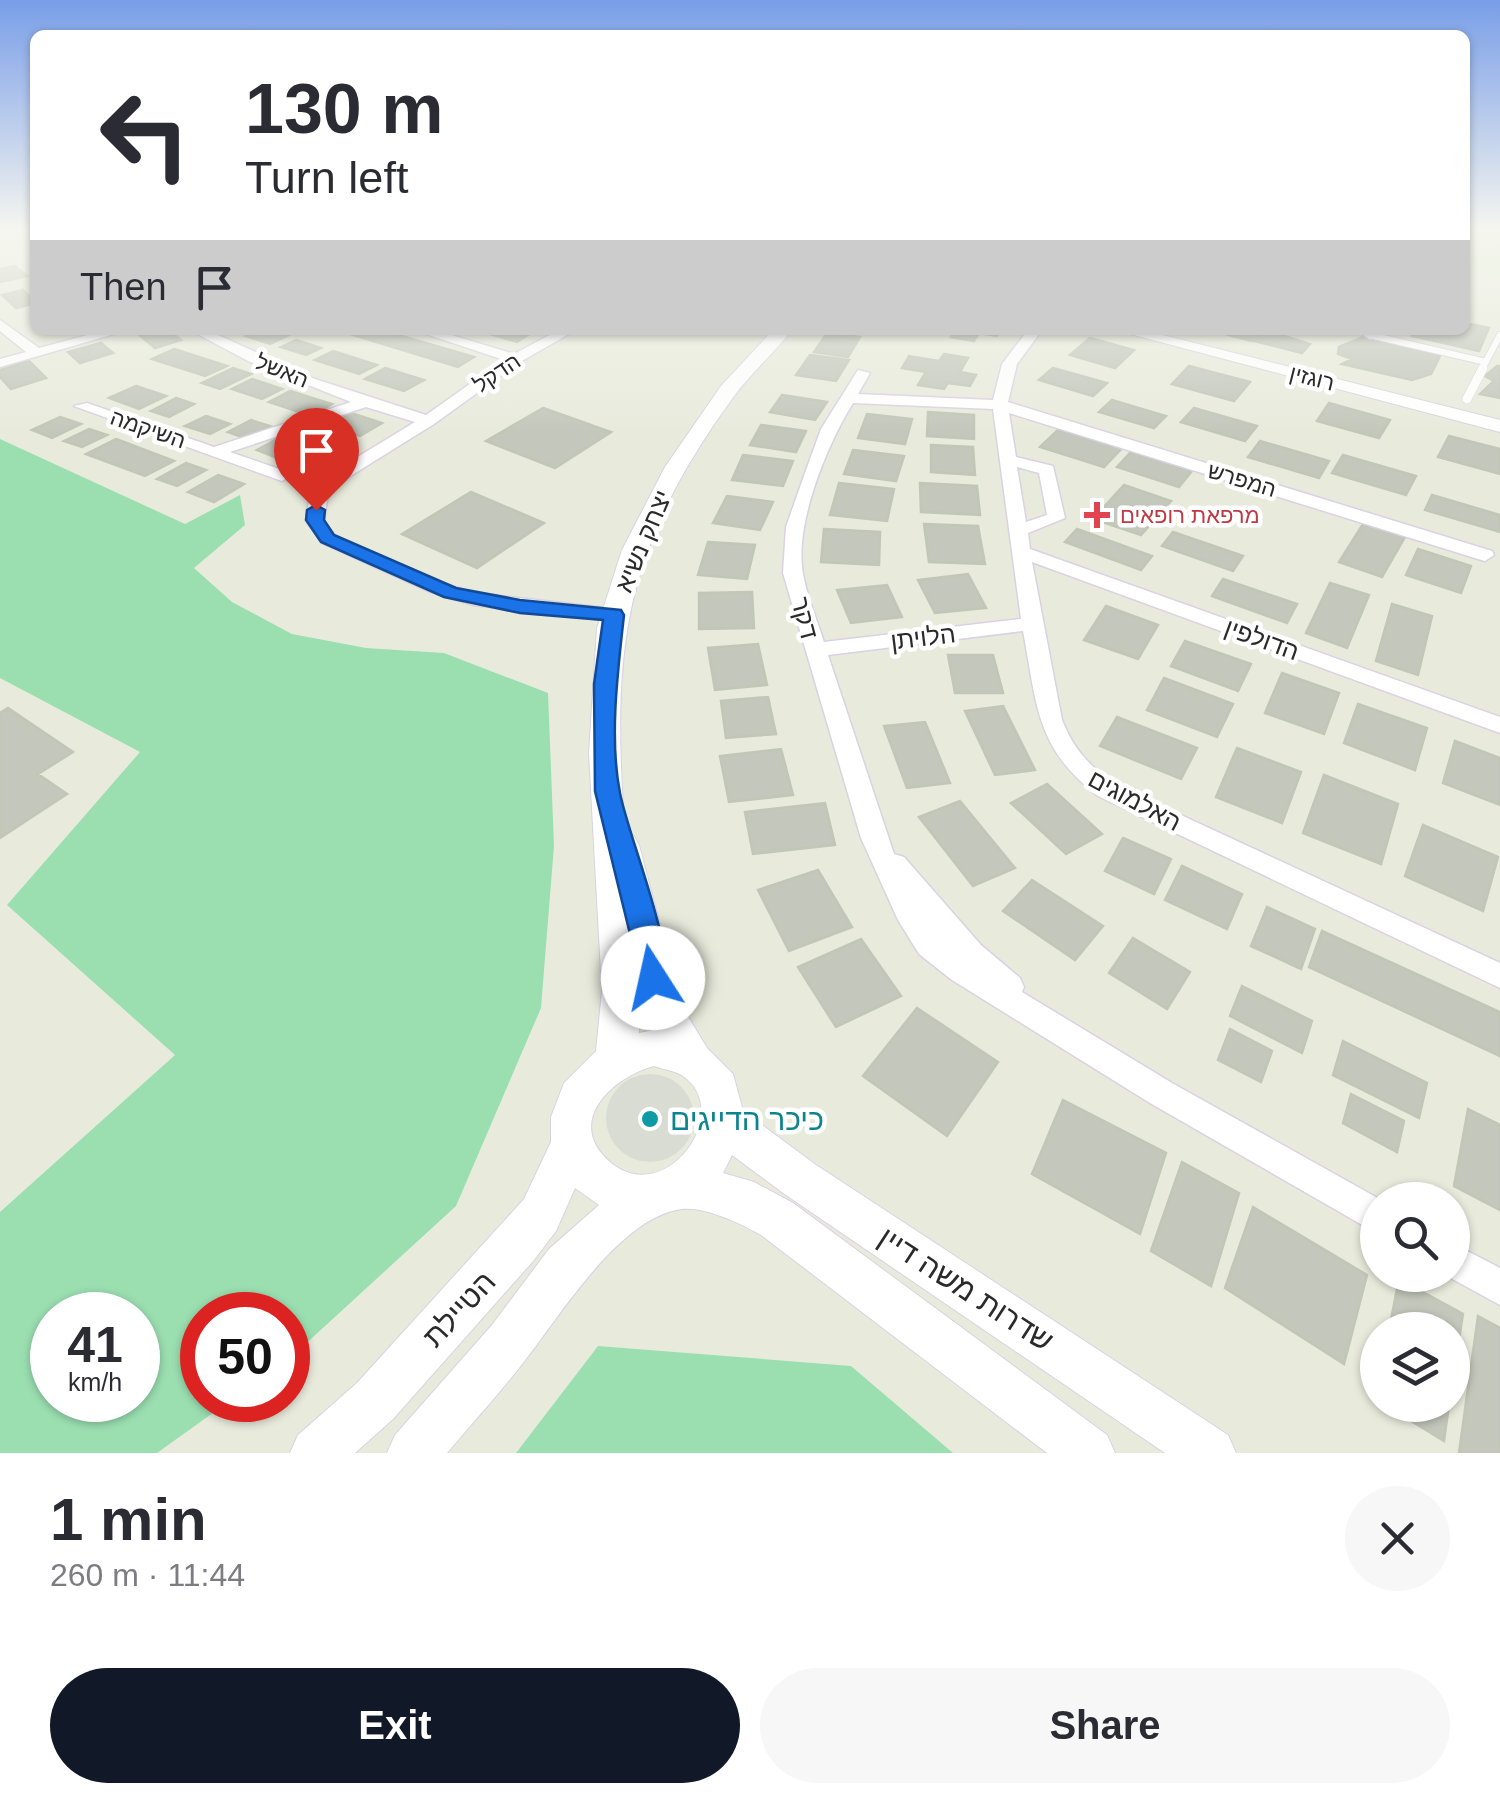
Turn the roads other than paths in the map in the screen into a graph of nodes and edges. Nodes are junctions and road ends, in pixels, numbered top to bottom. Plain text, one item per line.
1 (0, 324) edge
2 (102, 335) edge
3 (205, 335) edge
4 (437, 335) edge
5 (560, 335) edge
6 (779, 335) edge
7 (1031, 335) edge
8 (1143, 335) edge
9 (1184, 335) edge
10 (1382, 335) edge
11 (1500, 335) edge
12 (36, 354) junction
13 (515, 359) junction
14 (1486, 362) junction
15 (0, 364) edge
16 (863, 373) dead end
17 (846, 398) junction
18 (1467, 400) dead end
19 (362, 403) junction
20 (1000, 405) junction
21 (82, 406) dead end
22 (1500, 415) edge
23 (428, 421) junction
24 (1500, 426) edge
25 (214, 452) junction
26 (1006, 459) junction
27 (282, 476) dead end
28 (1019, 530) junction
29 (1024, 553) junction
30 (1484, 554) dead end
31 (614, 615) junction
32 (1032, 624) junction
33 (814, 650) junction
34 (1500, 724) edge
35 (607, 791) junction
36 (1500, 976) edge
37 (615, 1058) junction
38 (692, 1058) junction
39 (724, 1123) junction
40 (573, 1144) junction
41 (662, 1192) junction
42 (1360, 1207) edge
43 (1470, 1270) edge
44 (1500, 1287) edge
45 (316, 1453) edge
46 (413, 1453) edge
47 (1088, 1453) edge
48 (1210, 1453) edge

1 - 12 street
2 - 12 street
3 - 19 street, האשל
4 - 13 street
5 - 13 street, הדקל
6 - 31 main road, יצחק נשיא
7 - 20 street, האלמוגים
8 - 24 street, רוגזין
9 - 22 street, רוגזין
10 - 14 lane
11 - 14 lane
12 - 15 street
13 - 23 street, הדקל
14 - 18 lane
16 - 17 street, דקר
17 - 20 street
17 - 33 street, דקר
19 - 23 street, האשל
19 - 25 street, השיקמה
20 - 26 street, האלמוגים
20 - 30 street, המפרש
21 - 25 street, השיקמה
23 - 31 street, הדקל
25 - 27 street, השיקמה
26 - 28 street, האלמוגים
26 - 28 street
28 - 29 street, האלמוגים
29 - 32 street, האלמוגים
29 - 34 street, הדולפין
31 - 35 main road, יצחק נשיא
32 - 33 street, הלויתן
32 - 36 street, האלמוגים
33 - 42 street, דקר
35 - 37 main road, יצחק נשיא
35 - 38 main road, יצחק נשיא
37 - 38 main road
37 - 40 main road
38 - 39 main road
39 - 41 main road
39 - 48 main road, שדרות משה דיין
40 - 41 main road
40 - 45 main road, הטיילת
41 - 46 main road, הטיילת
41 - 47 main road, שדרות משה דיין
43 - 44 street

